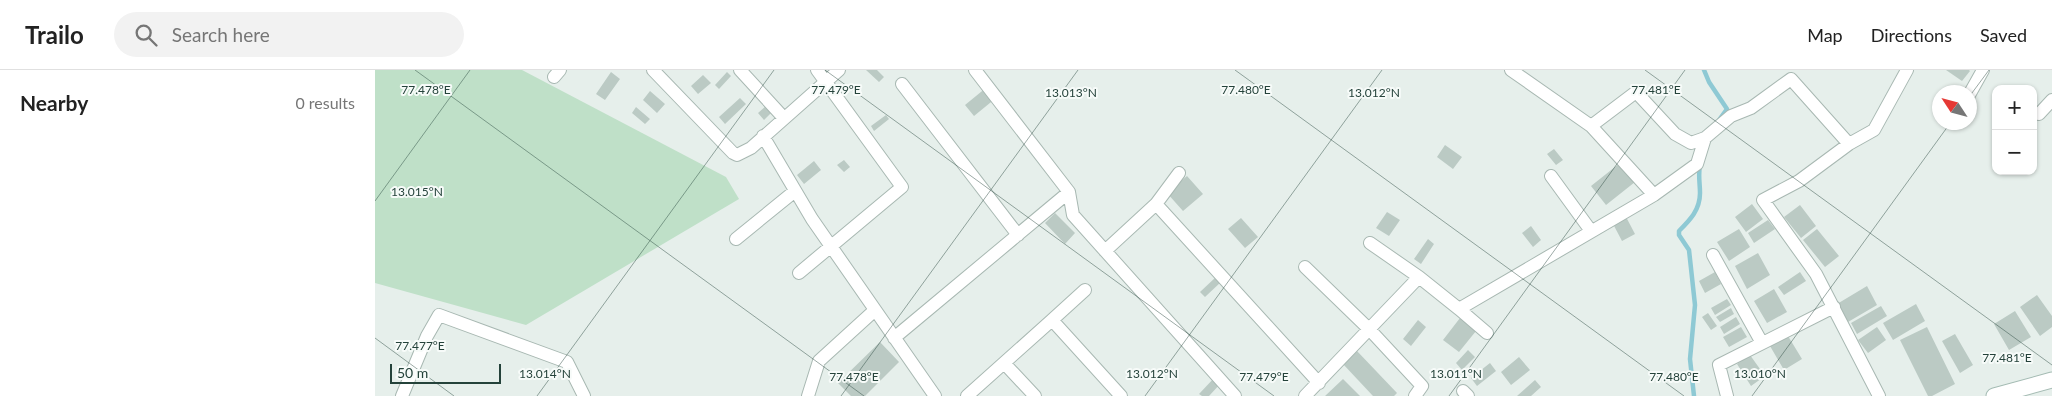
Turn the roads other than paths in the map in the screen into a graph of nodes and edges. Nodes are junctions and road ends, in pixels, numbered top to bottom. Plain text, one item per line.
1 (653, 70) edge
2 (740, 70) edge
3 (817, 70) edge
4 (839, 70) edge
5 (975, 70) edge
6 (1511, 70) edge
7 (1907, 70) edge
8 (1983, 70) edge
9 (1788, 74) edge
10 (827, 82) junction
11 (902, 84) dead end
12 (1975, 85) edge
13 (2052, 100) edge
14 (2039, 114) dead end
15 (783, 118) junction
16 (1591, 126) junction
17 (763, 136) junction
18 (1705, 138) junction
19 (1849, 144) junction
20 (1179, 173) dead end
21 (1551, 176) dead end
22 (795, 191) junction
23 (1069, 192) junction
24 (1654, 195) junction
25 (1157, 204) junction
26 (1591, 231) junction
27 (1018, 235) junction
28 (736, 239) dead end
29 (1370, 243) dead end
30 (831, 247) junction
31 (1105, 250) junction
32 (1713, 255) dead end
33 (1305, 268) dead end
34 (799, 273) dead end
35 (1419, 277) junction
36 (1085, 290) dead end
37 (1834, 307) junction
38 (1459, 309) junction
39 (875, 310) junction
40 (1052, 320) junction
41 (1370, 330) junction
42 (1487, 333) dead end
43 (894, 338) junction
44 (1762, 343) junction
45 (1004, 363) junction
46 (2052, 380) edge
47 (1319, 383) junction
48 (402, 396) edge
49 (584, 396) edge
50 (807, 396) edge
51 (935, 396) edge
52 (967, 396) edge
53 (1035, 396) edge
54 (1121, 396) edge
55 (1235, 396) edge
56 (1305, 396) edge
57 (1415, 396) edge
58 (1727, 396) edge
59 (1879, 396) edge
60 (1993, 396) edge

1 - 17 street
2 - 15 street
3 - 10 street
4 - 10 street
5 - 23 street
6 - 16 street
7 - 19 street
8 - 12 street
9 - 18 street
9 - 19 street
10 - 15 street
10 - 30 street
11 - 27 street
13 - 14 street
15 - 17 street
16 - 18 street
16 - 24 street
17 - 22 street
18 - 24 street
19 - 37 street
20 - 25 street
21 - 26 street
22 - 28 street
22 - 30 street
23 - 27 street
23 - 31 street
24 - 26 street
25 - 31 street
25 - 47 street
26 - 38 street
27 - 43 street
29 - 35 street
30 - 34 street
30 - 39 street
31 - 55 street
32 - 44 street
33 - 41 street
35 - 38 street
35 - 41 street
36 - 40 street
37 - 44 street
37 - 59 street
38 - 42 street
39 - 43 street
39 - 50 street
40 - 45 street
40 - 54 street
41 - 47 street
41 - 57 street
43 - 51 street
44 - 58 street
45 - 52 street
45 - 53 street
46 - 60 street
47 - 56 street
48 - 49 street

